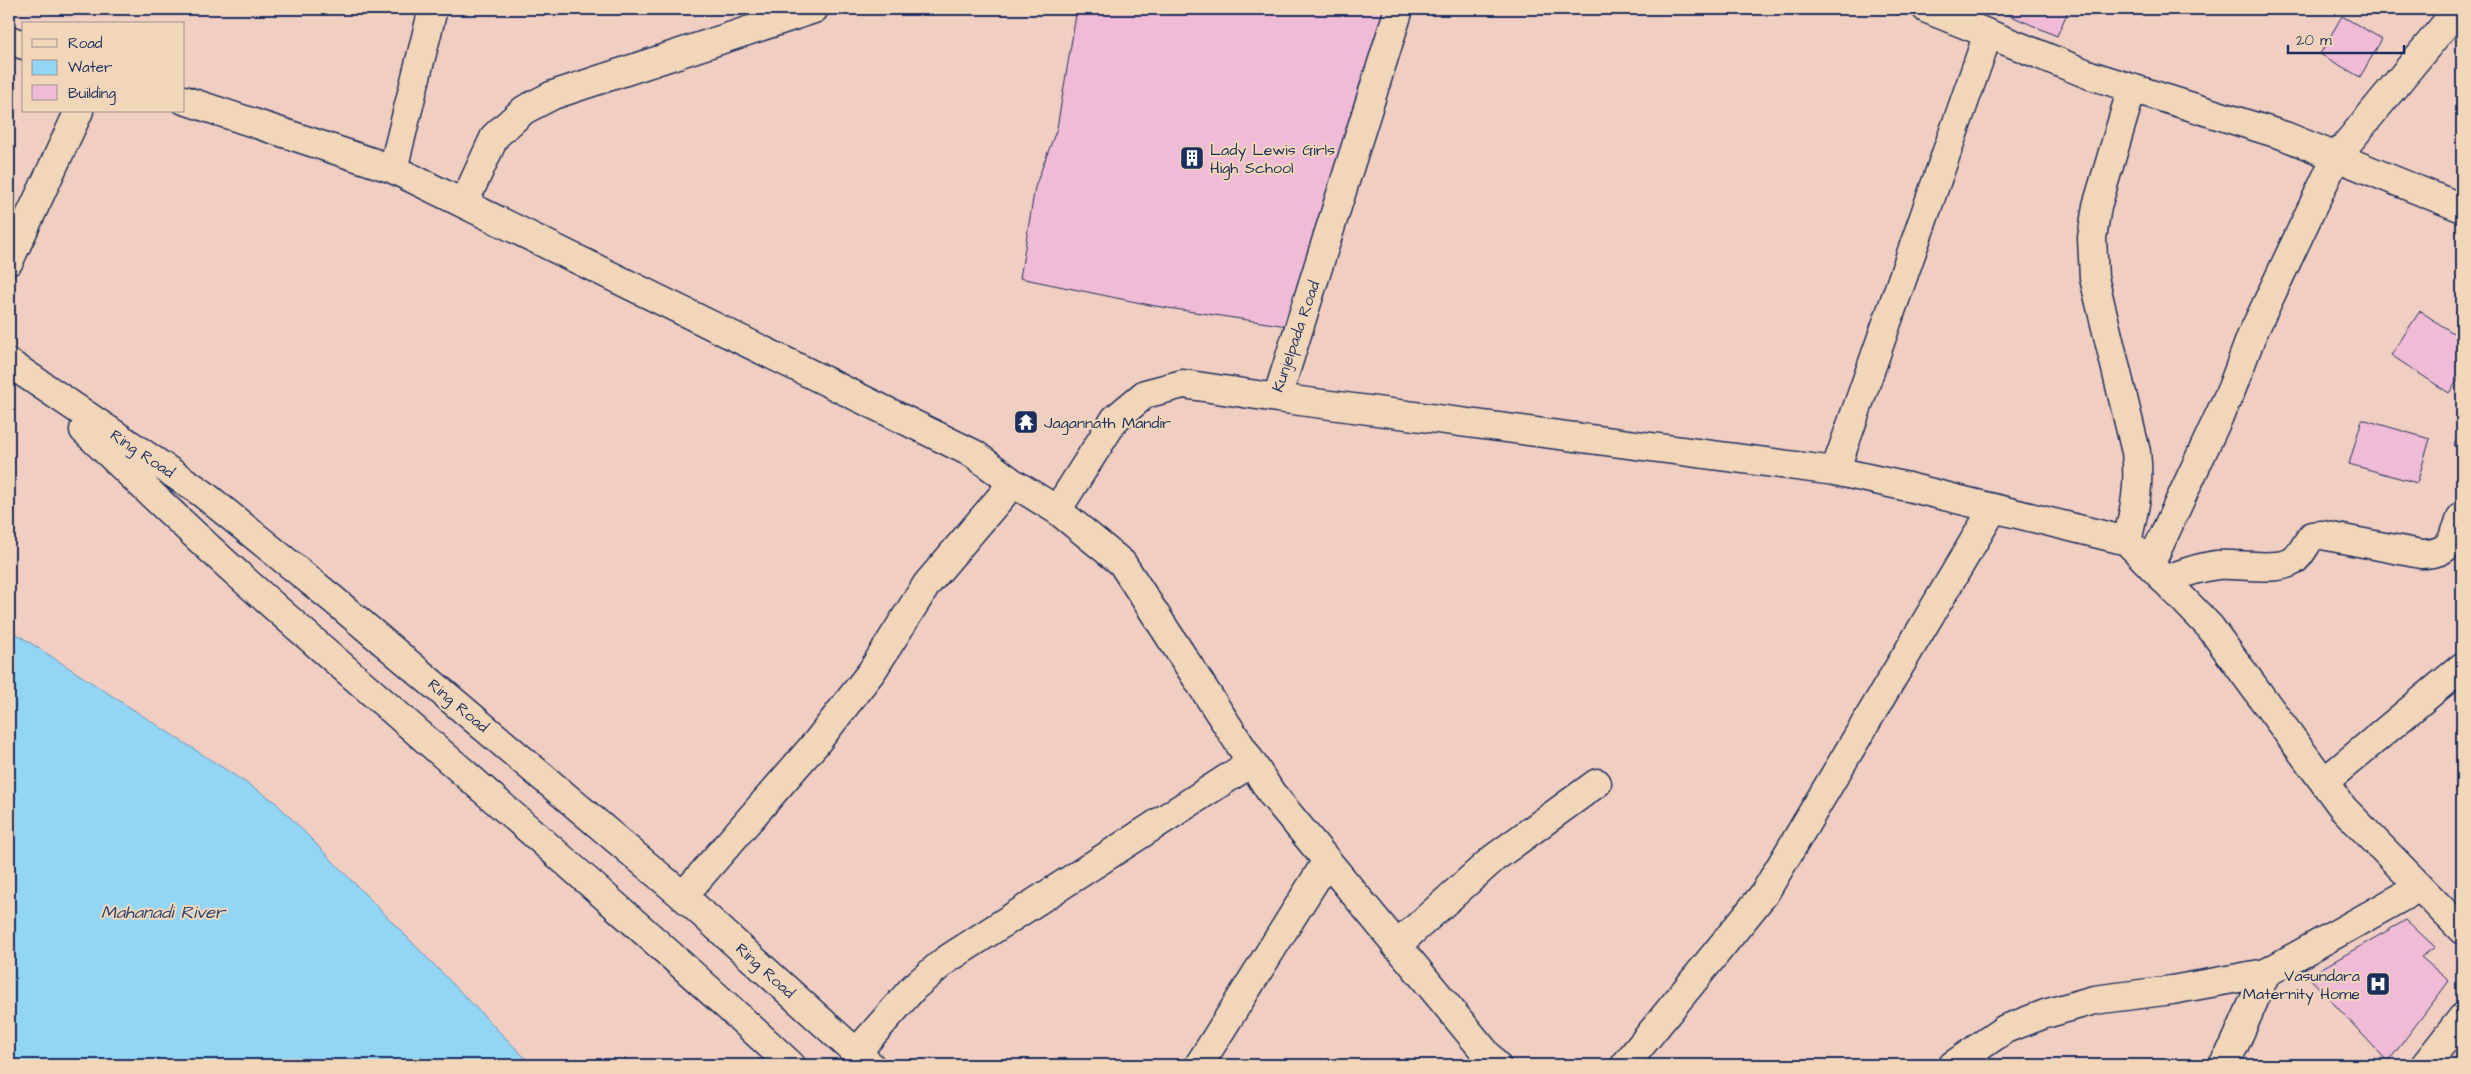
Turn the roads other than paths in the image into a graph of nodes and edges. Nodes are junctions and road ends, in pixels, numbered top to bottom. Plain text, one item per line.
1 (433, 9) edge
2 (814, 9) edge
3 (1398, 9) edge
4 (1927, 9) edge
5 (2458, 9) edge
6 (1988, 34) junction
7 (9, 40) edge
8 (22, 44) edge
9 (2132, 88) junction
10 (185, 100) edge
11 (79, 112) edge
12 (2336, 157) junction
13 (394, 169) junction
14 (464, 203) junction
15 (2462, 208) edge
16 (9, 261) edge
17 (17, 369) edge
18 (1277, 398) junction
19 (1835, 471) junction
20 (1013, 483) junction
21 (1993, 508) junction
22 (1057, 510) junction
23 (2462, 516) edge
24 (2127, 541) junction
25 (2157, 572) junction
26 (2462, 667) edge
27 (1251, 762) junction
28 (2324, 782) junction
29 (1597, 783) dead end
30 (1327, 861) junction
31 (2420, 887) junction
32 (683, 896) junction
33 (2462, 930) edge
34 (1396, 946) junction
35 (2266, 973) junction
36 (2462, 1018) edge
37 (863, 1059) edge
38 (1492, 1064) edge
39 (791, 1065) edge
40 (1199, 1065) edge
41 (1625, 1065) edge
42 (1953, 1065) edge
43 (2223, 1065) edge
44 (2425, 1065) edge

1 - 13 street
2 - 14 street
3 - 18 street, Kunjelpada Road
4 - 6 street
5 - 12 street
6 - 9 street
6 - 19 street
7 - 8 street
9 - 12 street
9 - 24 street
10 - 13 street
11 - 16 street
12 - 15 street
12 - 25 street
13 - 14 street
14 - 20 street
17 - 32 street, Ring Road
17 - 39 street, Ring Road
18 - 19 street
18 - 22 street, Kunjelpada Road
19 - 21 street
20 - 22 street
20 - 32 street
21 - 24 street
21 - 41 street
22 - 27 street
23 - 25 street
24 - 25 street
25 - 28 street
26 - 28 street
27 - 30 street
27 - 37 street
28 - 31 street
29 - 34 street
30 - 34 street
30 - 40 street
31 - 33 street
31 - 35 street
32 - 37 street, Ring Road
34 - 38 street
35 - 42 street
35 - 43 street
36 - 44 street

